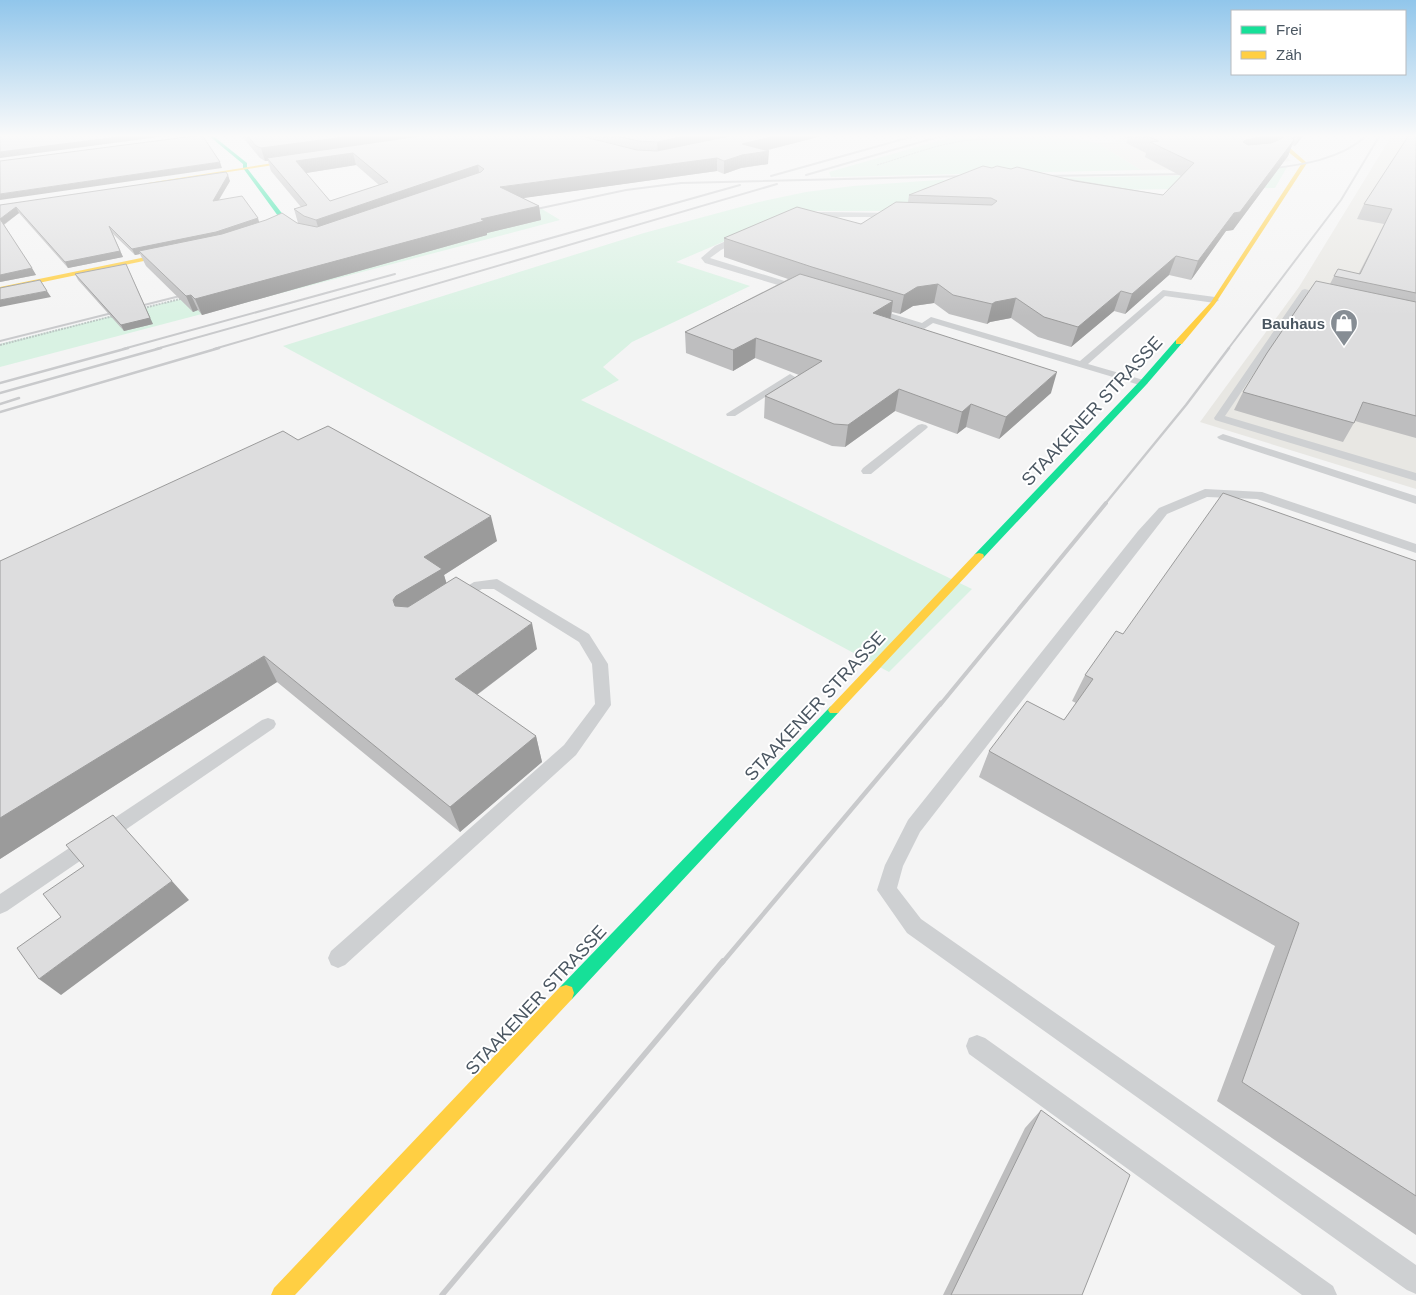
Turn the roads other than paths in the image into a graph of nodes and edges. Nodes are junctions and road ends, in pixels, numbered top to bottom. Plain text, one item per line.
1 (266, 195) edge
2 (1284, 195) edge
3 (903, 215) edge
4 (795, 217) edge
5 (753, 232) edge
6 (246, 237) edge
7 (193, 250) edge
8 (0, 289) edge
9 (811, 292) edge
10 (1215, 300) junction
11 (1342, 300) edge
12 (868, 309) edge
13 (1081, 365) junction
14 (790, 377) dead end
15 (1143, 383) junction
16 (731, 414) dead end
17 (922, 427) dead end
18 (1223, 438) dead end
19 (866, 471) dead end
20 (1416, 477) edge
21 (1416, 500) edge
22 (1416, 549) edge
23 (445, 606) edge
24 (268, 724) dead end
25 (0, 906) edge
26 (338, 958) dead end
27 (977, 1046) dead end
28 (1416, 1281) edge
29 (280, 1295) edge
30 (1324, 1295) edge

1 - 6 street
2 - 10 street, STAAKENER STRASSE
3 - 4 lane
5 - 9 lane
7 - 8 street
10 - 13 lane
10 - 15 street, STAAKENER STRASSE
11 - 20 lane
12 - 13 lane
13 - 15 lane
14 - 16 lane
15 - 29 street, STAAKENER STRASSE
17 - 19 lane
18 - 21 lane
22 - 28 lane
23 - 26 lane
24 - 25 lane
27 - 30 lane

